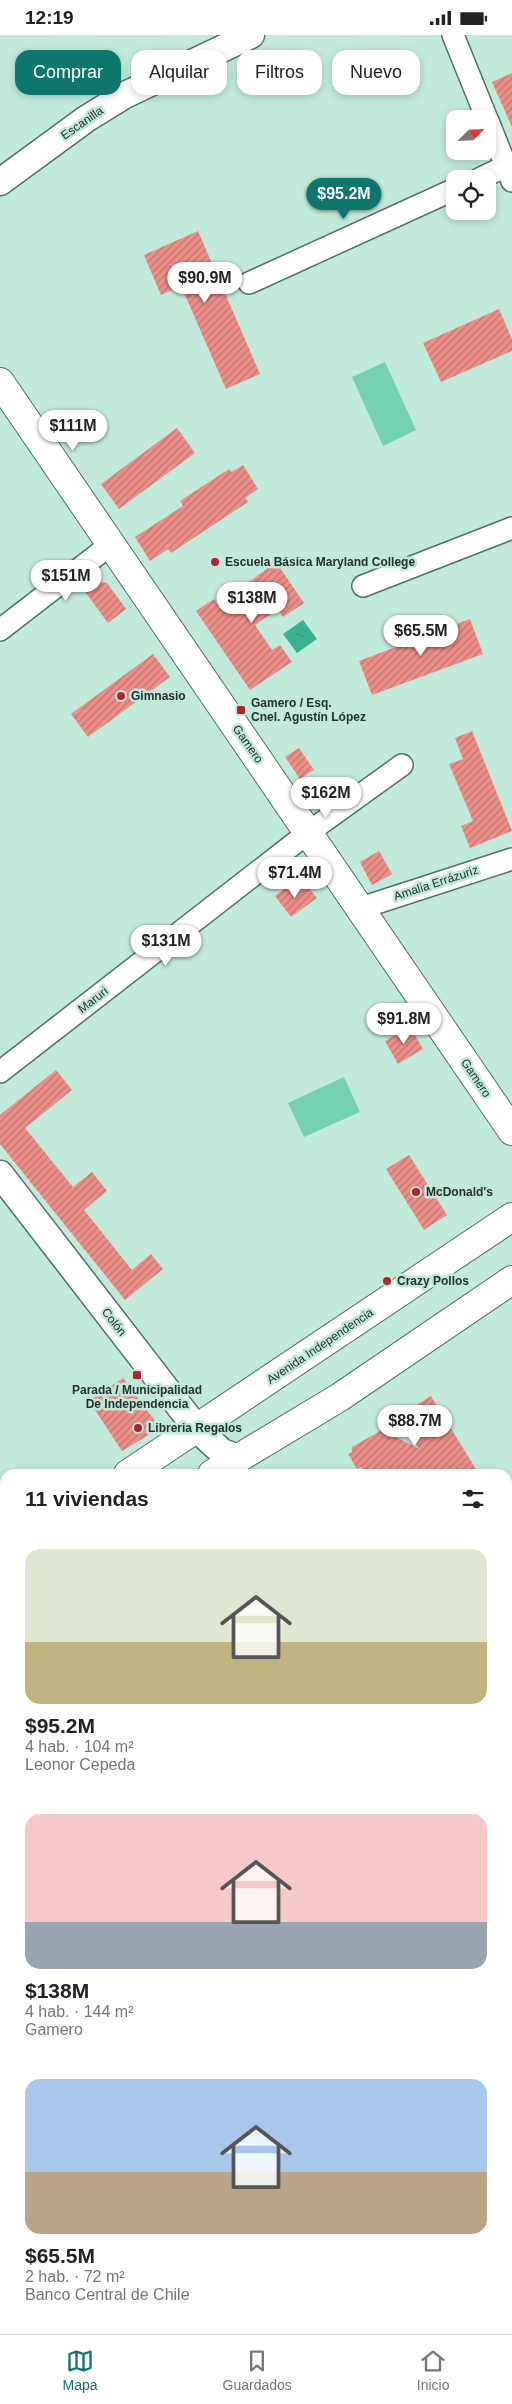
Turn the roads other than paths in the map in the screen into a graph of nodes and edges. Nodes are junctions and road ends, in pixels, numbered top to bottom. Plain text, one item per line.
1 (252, 35) edge
2 (452, 35) edge
3 (483, 110) edge
4 (496, 142) edge
5 (509, 173) edge
6 (496, 176) edge
7 (0, 182) edge
8 (446, 193) edge
9 (249, 283) dead end
10 (4, 396) edge
11 (512, 528) edge
12 (110, 545) junction
13 (363, 586) dead end
14 (0, 630) edge
15 (402, 765) dead end
16 (309, 833) junction
17 (512, 859) edge
18 (361, 908) junction
19 (0, 1072) edge
20 (512, 1131) edge
21 (0, 1174) edge
22 (512, 1217) edge
23 (483, 1237) junction
24 (512, 1240) edge
25 (512, 1280) edge
26 (197, 1429) junction
27 (238, 1458) junction
28 (136, 1469) edge
29 (220, 1469) edge

1 - 7 street, Escanilla
2 - 3 street
4 - 5 street
5 - 6 street
8 - 9 street
10 - 12 main road, Gamero
11 - 13 street
12 - 14 street
12 - 16 main road, Gamero
15 - 16 street, Maruri
16 - 18 main road, Gamero
16 - 19 street, Maruri
17 - 18 street, Amalia Errázuriz
18 - 20 main road, Gamero
21 - 26 street, Colón
22 - 23 main road, Avenida Independencia
23 - 24 main road
23 - 26 main road, Avenida Independencia
25 - 27 main road
26 - 27 street, Colón
26 - 28 main road, Avenida Independencia
27 - 29 main road

